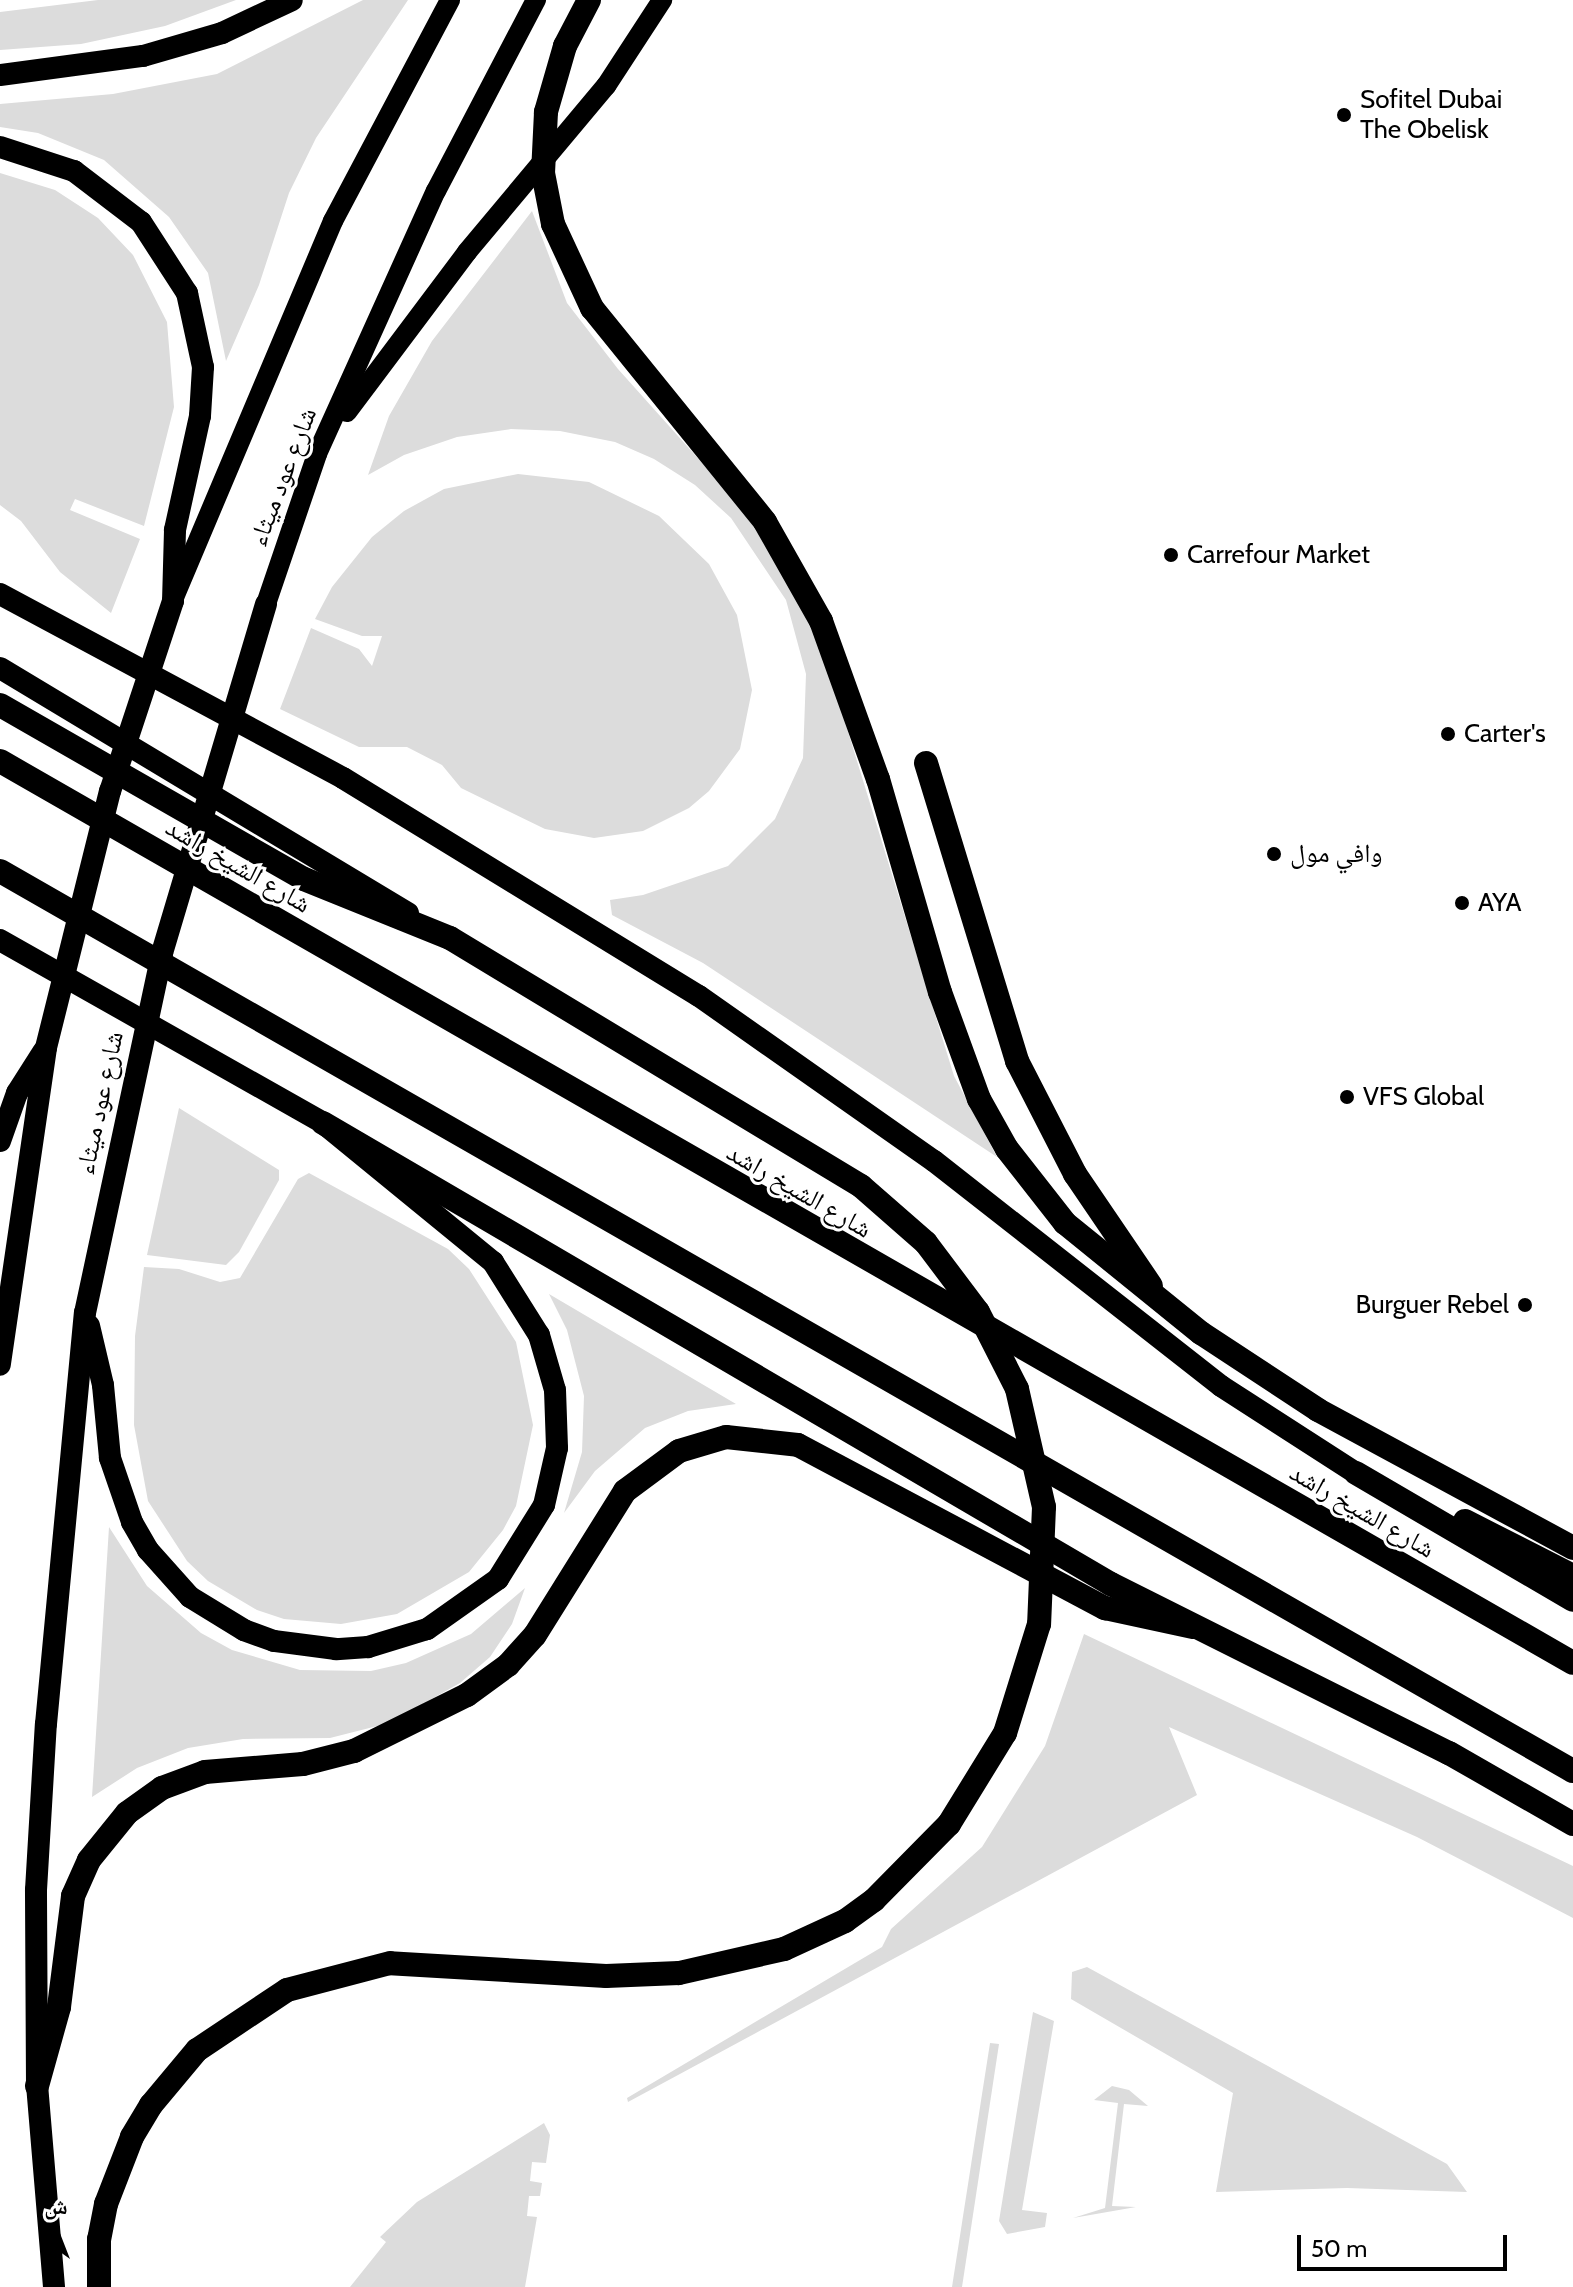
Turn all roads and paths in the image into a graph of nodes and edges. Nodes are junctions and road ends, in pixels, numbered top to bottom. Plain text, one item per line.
1 (292, 0) edge
2 (450, 0) edge
3 (536, 0) edge
4 (589, 0) edge
5 (662, 0) edge
6 (0, 75) edge
7 (0, 147) edge
8 (317, 454) junction
9 (0, 594) edge
10 (173, 601) junction
11 (266, 604) joint
12 (0, 668) edge
13 (0, 705) edge
14 (0, 761) edge
15 (926, 763) dead end
16 (0, 871) edge
17 (450, 938) junction
18 (0, 940) edge
19 (0, 957) edge
20 (55, 971) junction
21 (46, 1048) junction
22 (323, 1123) junction
23 (0, 1141) edge
24 (1163, 1305) junction
25 (85, 1313) junction
26 (0, 1365) edge
27 (1356, 1473) junction
28 (1573, 1548) edge
29 (1573, 1576) edge
30 (1573, 1600) edge
31 (1193, 1627) junction
32 (1573, 1663) edge
33 (1573, 1771) edge
34 (1573, 1824) edge
35 (37, 2086) junction
36 (54, 2287) edge
37 (99, 2287) edge

1 - 6 highway
2 - 10 main road, شارع عود ميثاء
3 - 8 main road, شارع عود ميثاء
4 - 24 highway
5 - 8 main road
7 - 10 highway
8 - 11 main road, شارع عود ميثاء
9 - 27 highway, شارع الشيخ راشد
10 - 21 highway, شارع عود ميثاء
11 - 25 highway, شارع عود ميثاء
12 - 17 highway
13 - 17 highway
14 - 32 highway, شارع الشيخ راشد
15 - 24 highway
16 - 33 highway
17 - 37 highway
18 - 20 highway
19 - 20 highway
20 - 22 highway
21 - 23 highway
21 - 26 highway, شارع عود ميثاء
22 - 25 highway
22 - 31 highway
24 - 28 highway
25 - 35 highway, شارع عود ميثاء
27 - 29 highway
27 - 30 highway
31 - 34 highway
31 - 35 highway
35 - 36 highway, شارع عود ميثاء

